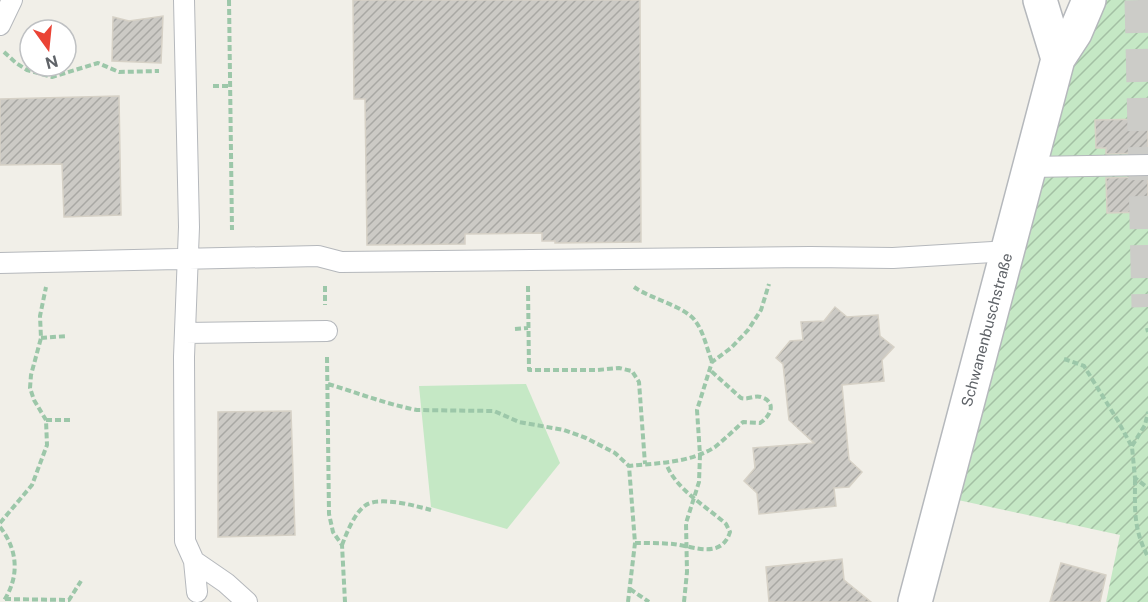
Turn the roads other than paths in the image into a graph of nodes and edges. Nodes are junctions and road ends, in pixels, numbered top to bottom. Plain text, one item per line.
1 (12, 0) edge
2 (184, 0) edge
3 (1040, 0) edge
4 (1089, 0) edge
5 (0, 25) edge
6 (1058, 59) junction
7 (1148, 165) edge
8 (1029, 167) junction
9 (1008, 251) junction
10 (188, 258) junction
11 (0, 263) edge
12 (327, 331) road end
13 (185, 333) junction
14 (194, 561) junction
15 (197, 592) dead end
16 (247, 602) edge
17 (915, 602) edge

1 - 5 lane
2 - 10 lane
3 - 6 street
4 - 6 street, Schwanenbuschstraße
6 - 8 street, Schwanenbuschstraße
7 - 8 lane
8 - 9 street, Schwanenbuschstraße
9 - 10 lane
9 - 17 street, Schwanenbuschstraße
10 - 11 lane
10 - 13 lane
12 - 13 lane
13 - 14 lane
14 - 15 lane
14 - 16 lane

